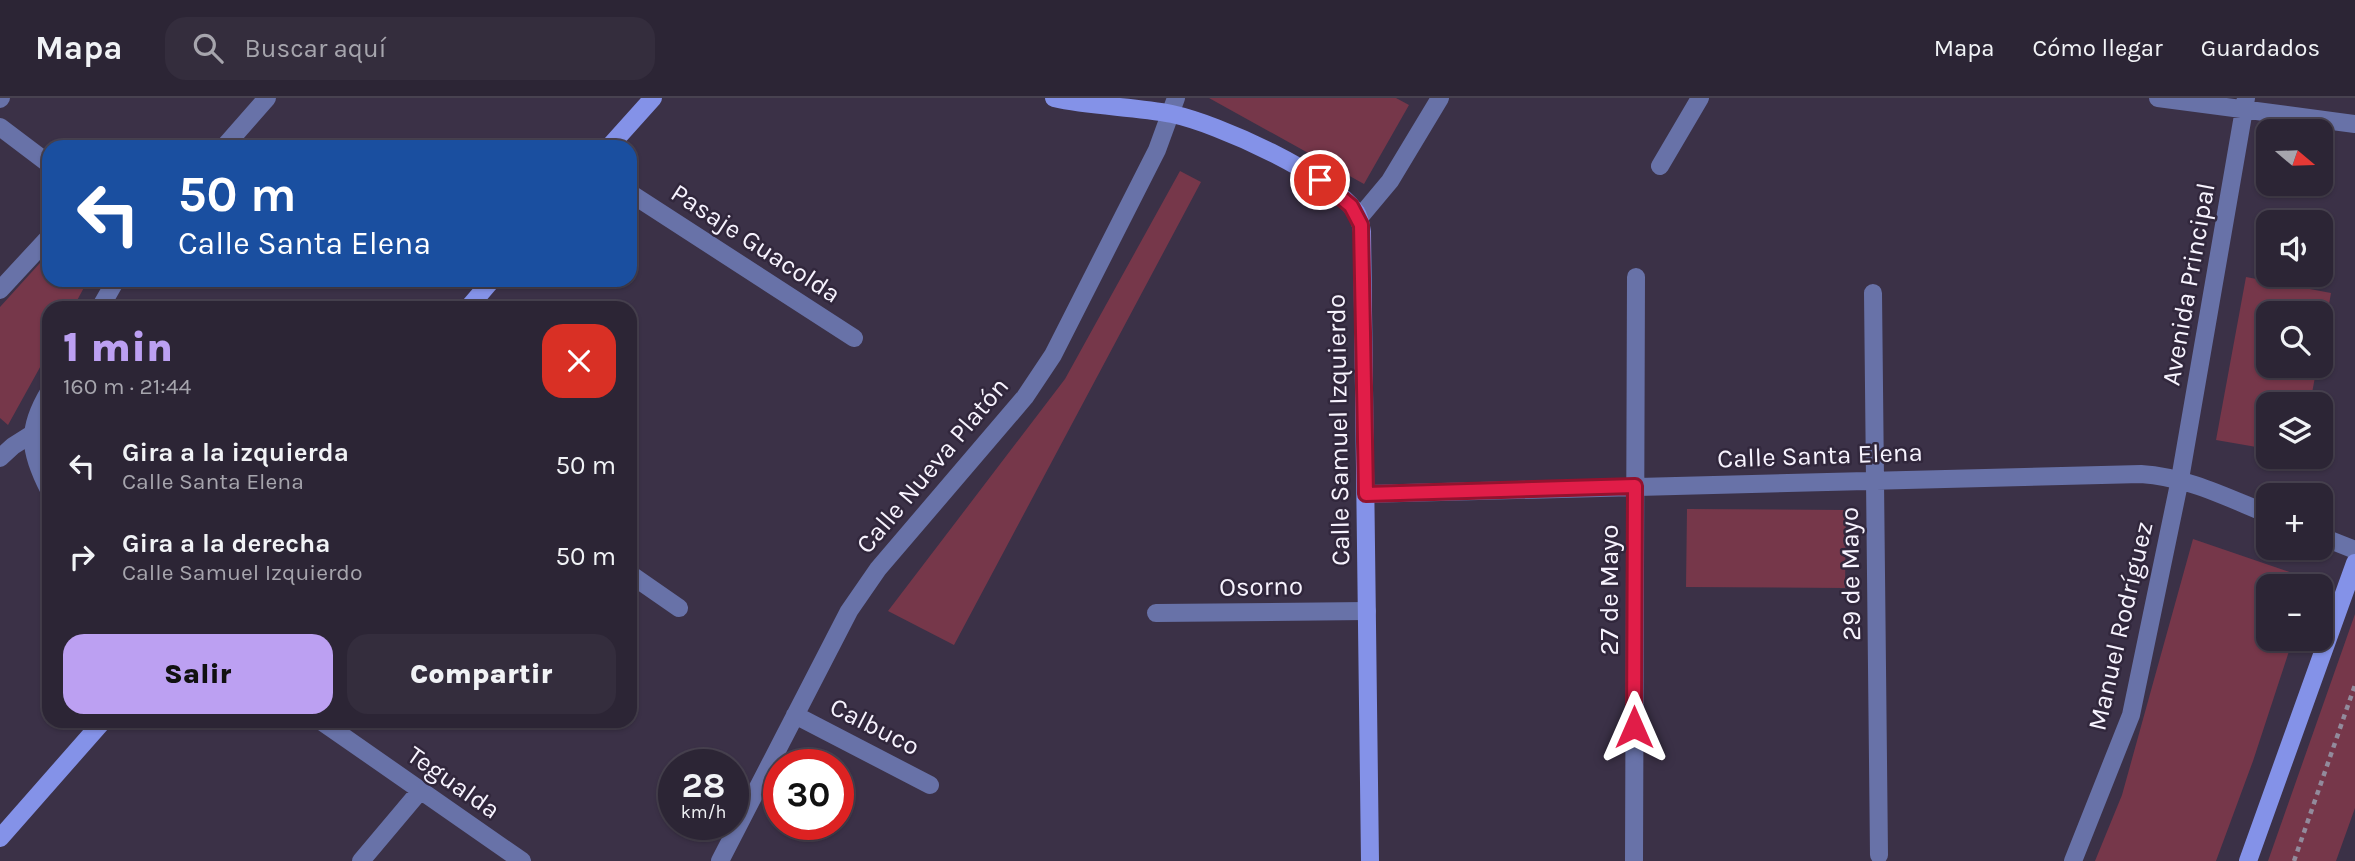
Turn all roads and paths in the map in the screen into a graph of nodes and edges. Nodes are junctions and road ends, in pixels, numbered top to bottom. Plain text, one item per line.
1 (267, 98) edge
2 (653, 98) edge
3 (1054, 98) edge
4 (1440, 98) edge
5 (1700, 98) edge
6 (2158, 98) edge
7 (2245, 103) edge
8 (1173, 106) edge
9 (2355, 124) edge
10 (0, 127) edge
11 (230, 140) edge
12 (616, 140) edge
13 (42, 159) edge
14 (1660, 166) dead end
15 (637, 198) edge
16 (1359, 218) junction
17 (42, 245) edge
18 (1636, 276) dead end
19 (486, 287) edge
20 (0, 290) edge
21 (1873, 293) dead end
22 (474, 301) edge
23 (854, 338) dead end
24 (42, 403) edge
25 (32, 434) junction
26 (0, 458) edge
27 (42, 476) edge
28 (2180, 479) junction
29 (1875, 480) junction
30 (1635, 486) junction
31 (1366, 494) junction
32 (2256, 509) edge
33 (2333, 541) edge
34 (2355, 550) edge
35 (2355, 563) edge
36 (637, 579) edge
37 (679, 608) dead end
38 (1367, 611) junction
39 (1156, 613) dead end
40 (2355, 685) edge
41 (795, 715) junction
42 (97, 728) edge
43 (331, 728) edge
44 (930, 785) dead end
45 (421, 791) junction
46 (0, 838) edge
47 (1879, 855) dead end
48 (362, 861) edge
49 (522, 861) edge
50 (720, 861) edge
51 (1370, 861) edge
52 (1634, 861) edge
53 (2073, 861) edge
54 (2248, 861) edge
55 (2294, 861) edge

1 - 11 street
2 - 12 street
3 - 8 street
4 - 16 street
5 - 14 street
6 - 7 street
7 - 9 street
7 - 28 street, Avenida Principal
8 - 16 street
8 - 41 street, Calle Nueva Platón
10 - 13 street
15 - 23 street, Pasaje Guacolda
16 - 31 street, Calle Samuel Izquierdo
17 - 20 street
18 - 30 street, 27 de Mayo
19 - 22 street
21 - 29 street, 29 de Mayo
24 - 25 street
25 - 26 street
25 - 27 street
28 - 29 street, Calle Santa Elena
28 - 32 street, Calle Santa Elena
28 - 53 street, Manuel Rodríguez
29 - 30 street, Calle Santa Elena
29 - 47 street, 29 de Mayo
30 - 31 street, Calle Santa Elena
30 - 52 street, 27 de Mayo
31 - 38 street, Calle Samuel Izquierdo
33 - 34 street
35 - 54 street
36 - 37 street
38 - 39 street, Osorno
38 - 51 street, Calle Samuel Izquierdo
40 - 55 path
41 - 44 street, Calbuco
41 - 50 street, Calle Nueva Platón
42 - 46 street
43 - 45 street, Tegualda
45 - 48 street
45 - 49 street, Tegualda

